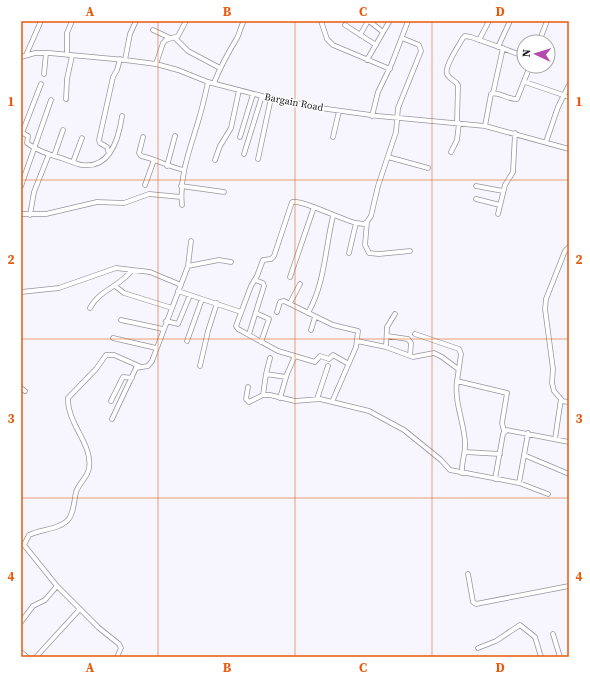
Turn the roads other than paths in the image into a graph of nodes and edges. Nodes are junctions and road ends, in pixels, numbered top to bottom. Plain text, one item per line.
1 (40, 21) edge
2 (72, 21) edge
3 (136, 21) edge
4 (186, 21) edge
5 (244, 21) edge
6 (321, 21) edge
7 (368, 21) edge
8 (408, 21) edge
9 (489, 21) edge
10 (510, 21) edge
11 (547, 21) edge
12 (389, 22) edge
13 (345, 25) dead end
14 (153, 30) dead end
15 (384, 32) junction
16 (542, 34) edge
17 (360, 35) junction
18 (172, 38) junction
19 (402, 38) junction
20 (479, 40) junction
21 (376, 45) junction
22 (498, 47) junction
23 (503, 48) junction
24 (46, 53) junction
25 (516, 53) edge
26 (26, 55) junction
27 (67, 55) junction
28 (72, 56) junction
29 (21, 57) edge
30 (122, 59) junction
31 (366, 60) junction
32 (156, 64) junction
33 (220, 68) junction
34 (390, 68) junction
35 (44, 74) dead end
36 (528, 74) edge
37 (208, 82) junction
38 (525, 82) junction
39 (41, 84) dead end
40 (214, 84) junction
41 (569, 85) edge
42 (239, 90) junction
43 (493, 93) junction
44 (253, 94) junction
45 (564, 95) junction
46 (262, 96) junction
47 (569, 97) edge
48 (271, 98) junction
49 (66, 99) dead end
50 (51, 100) dead end
51 (339, 111) junction
52 (122, 116) dead end
53 (372, 116) junction
54 (397, 118) junction
55 (458, 123) junction
56 (486, 126) junction
57 (63, 130) dead end
58 (22, 132) edge
59 (514, 133) junction
60 (174, 136) dead end
61 (143, 137) dead end
62 (240, 137) dead end
63 (333, 137) dead end
64 (82, 138) dead end
65 (546, 142) junction
66 (35, 148) junction
67 (569, 149) edge
68 (451, 152) dead end
69 (109, 154) junction
70 (244, 154) dead end
71 (51, 155) junction
72 (388, 157) junction
73 (258, 159) dead end
74 (154, 160) junction
75 (215, 160) dead end
76 (73, 162) junction
77 (167, 166) junction
78 (428, 168) dead end
79 (184, 170) junction
80 (145, 185) dead end
81 (21, 186) edge
82 (181, 186) junction
83 (476, 186) dead end
84 (503, 191) junction
85 (224, 192) dead end
86 (181, 197) junction
87 (476, 199) dead end
88 (182, 205) dead end
89 (500, 205) junction
90 (314, 207) junction
91 (21, 214) edge
92 (30, 214) junction
93 (498, 214) dead end
94 (333, 216) junction
95 (367, 222) junction
96 (356, 223) junction
97 (191, 241) dead end
98 (569, 247) edge
99 (410, 251) dead end
100 (350, 254) dead end
101 (231, 262) dead end
102 (188, 266) junction
103 (132, 270) junction
104 (290, 277) dead end
105 (254, 280) junction
106 (300, 284) dead end
107 (181, 285) junction
108 (115, 286) junction
109 (178, 291) junction
110 (21, 292) edge
111 (190, 295) junction
112 (202, 299) junction
113 (290, 303) junction
114 (217, 304) junction
115 (90, 308) dead end
116 (172, 308) junction
117 (241, 312) junction
118 (277, 312) dead end
119 (256, 313) junction
120 (308, 313) junction
121 (395, 314) dead end
122 (315, 317) junction
123 (121, 320) dead end
124 (166, 321) junction
125 (163, 329) junction
126 (311, 330) dead end
127 (249, 334) junction
128 (415, 334) dead end
129 (387, 336) junction
130 (113, 338) dead end
131 (187, 341) dead end
132 (357, 341) junction
133 (261, 342) junction
134 (386, 347) junction
135 (156, 348) junction
136 (295, 356) junction
137 (410, 356) junction
138 (270, 358) dead end
139 (347, 363) junction
140 (139, 366) junction
141 (200, 366) dead end
142 (328, 366) dead end
143 (458, 369) junction
144 (266, 374) junction
145 (286, 377) junction
146 (132, 378) junction
147 (457, 381) junction
148 (248, 387) dead end
149 (263, 395) junction
150 (280, 398) junction
151 (317, 399) junction
152 (111, 401) dead end
153 (561, 401) junction
154 (332, 402) junction
155 (569, 402) edge
156 (112, 419) dead end
157 (504, 431) junction
158 (528, 433) junction
159 (555, 439) junction
160 (569, 442) edge
161 (465, 452) junction
162 (500, 454) junction
163 (524, 455) junction
164 (462, 473) junction
165 (569, 474) edge
166 (496, 479) junction
167 (519, 483) junction
168 (548, 494) dead end
169 (468, 574) dead end
170 (57, 586) junction
171 (569, 586) edge
172 (80, 609) junction
173 (21, 622) edge
174 (553, 634) dead end
175 (478, 648) dead end
176 (21, 652) edge
177 (27, 657) edge
178 (36, 657) edge
179 (117, 657) edge
180 (541, 657) edge
181 (560, 657) edge

1 - 26 street
2 - 27 street
3 - 30 street
4 - 18 street
5 - 33 street
6 - 31 street
7 - 15 street
7 - 17 street
8 - 19 street
9 - 20 street
10 - 22 street
11 - 16 street
12 - 15 street
13 - 17 street
14 - 18 street
15 - 21 street
17 - 21 street
18 - 32 street
18 - 33 street
19 - 34 street
19 - 54 street
20 - 22 street
20 - 55 street
21 - 31 street
22 - 23 street
23 - 25 street
23 - 43 street
24 - 26 street, Bargain Road
24 - 27 street, Bargain Road
24 - 35 street
26 - 29 street, Bargain Road
27 - 28 street, Bargain Road
28 - 30 street, Bargain Road
28 - 49 street
30 - 32 street, Bargain Road
30 - 69 street
31 - 34 street
32 - 37 street, Bargain Road
33 - 40 street
34 - 53 street
36 - 38 street
37 - 40 street, Bargain Road
37 - 79 street
38 - 43 street
38 - 45 street
39 - 58 street
40 - 42 street, Bargain Road
41 - 45 street
42 - 44 street, Bargain Road
42 - 75 street
43 - 56 street
44 - 46 street, Bargain Road
44 - 62 street
45 - 47 street
45 - 65 street
46 - 48 street, Bargain Road
46 - 70 street
48 - 51 street, Bargain Road
48 - 73 street
50 - 66 street
51 - 53 street, Bargain Road
51 - 63 street
52 - 69 street
53 - 54 street, Bargain Road
54 - 55 street, Bargain Road
54 - 72 street
55 - 56 street, Bargain Road
55 - 68 street
56 - 59 street, Bargain Road
57 - 71 street
58 - 66 street
59 - 65 street, Bargain Road
59 - 84 street
60 - 77 street
61 - 74 street
64 - 76 street
65 - 67 street, Bargain Road
66 - 71 street
66 - 81 street
69 - 76 street
71 - 76 street
71 - 92 street
72 - 78 street
72 - 95 street
74 - 77 street
74 - 80 street
77 - 79 street
79 - 82 street
82 - 85 street
82 - 86 street
83 - 84 street
84 - 89 street
86 - 88 street
86 - 92 street
87 - 89 street
89 - 93 street
90 - 94 street
90 - 104 street
90 - 105 street
91 - 92 street
94 - 96 street
94 - 120 street
95 - 96 street
95 - 99 street
96 - 100 street
97 - 102 street
98 - 153 street
101 - 102 street
102 - 107 street
103 - 107 street
103 - 108 street
103 - 110 street
105 - 117 street
105 - 119 street
106 - 113 street
107 - 109 street
108 - 115 street
108 - 116 street
109 - 111 street
109 - 116 street
111 - 112 street
111 - 124 street
112 - 114 street
112 - 131 street
113 - 118 street
113 - 120 street
114 - 117 street
114 - 141 street
116 - 124 street
117 - 127 street
119 - 127 street
119 - 133 street
120 - 122 street
121 - 129 street
122 - 126 street
122 - 132 street
123 - 125 street
124 - 125 street
125 - 135 street
127 - 133 street
128 - 143 street
129 - 134 street
129 - 137 street
130 - 135 street
132 - 134 street
132 - 139 street
133 - 136 street
134 - 137 street
135 - 140 street
136 - 139 street
136 - 145 street
137 - 143 street
138 - 144 street
139 - 154 street
140 - 146 street
140 - 170 street
142 - 151 street
143 - 147 street
144 - 145 street
144 - 149 street
145 - 150 street
146 - 152 street
146 - 156 street
147 - 157 street
147 - 161 street
148 - 149 street
149 - 150 street
150 - 151 street
151 - 154 street
153 - 155 street
153 - 159 street
154 - 164 street
157 - 158 street
157 - 162 street
158 - 159 street
158 - 163 street
159 - 160 street
161 - 162 street
161 - 164 street
162 - 166 street
163 - 165 street
163 - 167 street
164 - 166 street
166 - 167 street
167 - 168 street
169 - 171 street
170 - 172 street
170 - 173 street
172 - 178 street
172 - 179 street
174 - 181 street
175 - 180 street
176 - 177 street

